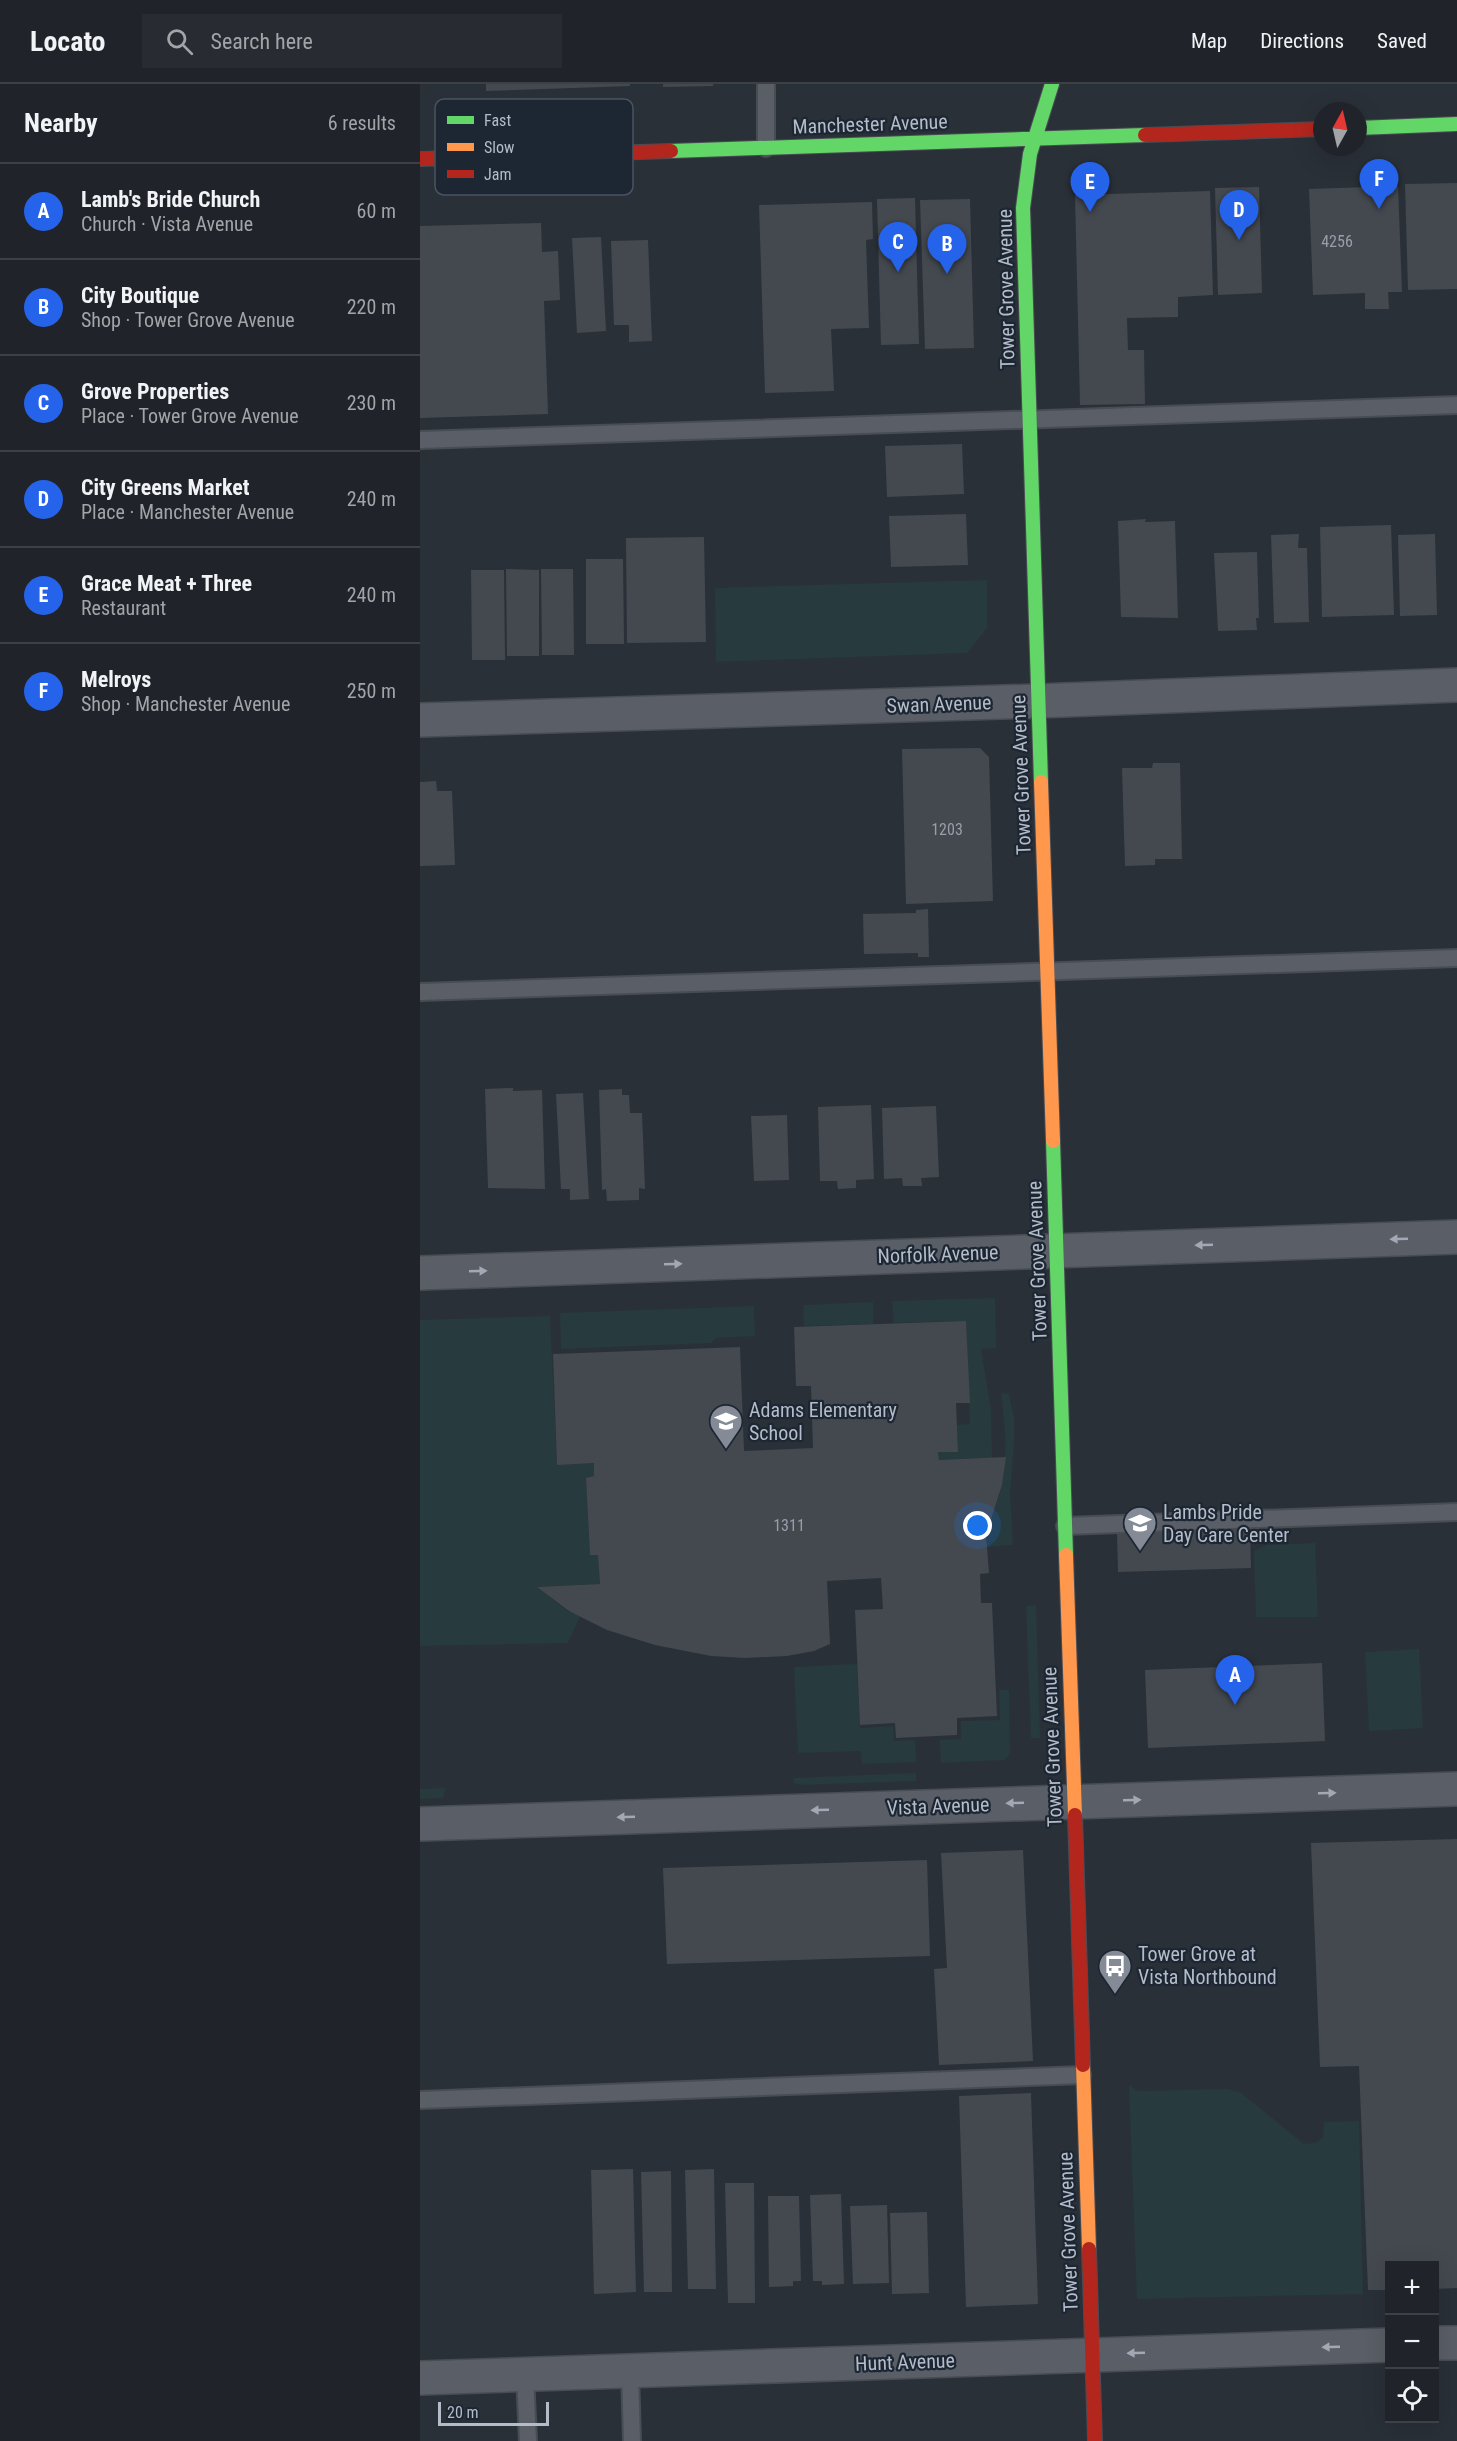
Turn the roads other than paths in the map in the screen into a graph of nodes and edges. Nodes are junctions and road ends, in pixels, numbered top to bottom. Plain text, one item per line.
1 (766, 84) edge
2 (1052, 84) edge
3 (1457, 124) edge
4 (1367, 128) edge
5 (1313, 129) edge
6 (1032, 138) junction
7 (766, 148) junction
8 (633, 152) edge
9 (420, 159) edge
10 (435, 159) edge
11 (1457, 405) edge
12 (1029, 420) junction
13 (420, 440) edge
14 (1457, 685) edge
15 (1038, 701) junction
16 (420, 720) edge
17 (1457, 958) edge
18 (1047, 971) junction
19 (420, 992) edge
20 (1457, 1237) edge
21 (1056, 1250) junction
22 (420, 1273) edge
23 (1457, 1512) edge
24 (1065, 1526) junction
25 (1457, 1789) edge
26 (1074, 1802) junction
27 (420, 1824) edge
28 (1082, 2075) junction
29 (420, 2100) edge
30 (1439, 2343) edge
31 (1457, 2343) edge
32 (1385, 2345) edge
33 (1092, 2355) junction
34 (630, 2372) junction
35 (525, 2375) junction
36 (420, 2378) edge
37 (528, 2441) edge
38 (632, 2441) edge
39 (1095, 2441) edge

1 - 7 lane
2 - 6 street, Tower Grove Avenue
3 - 4 street
5 - 6 street, Manchester Avenue
6 - 7 street, Manchester Avenue
6 - 12 street, Tower Grove Avenue
7 - 8 street, Manchester Avenue
9 - 10 street, Manchester Avenue
11 - 12 lane
12 - 13 lane
12 - 15 street, Tower Grove Avenue
14 - 15 street, Swan Avenue
15 - 16 street, Swan Avenue
15 - 18 street, Tower Grove Avenue
17 - 18 lane
18 - 19 lane
18 - 21 street, Tower Grove Avenue
20 -> 21 street, Norfolk Avenue
22 -> 21 street, Norfolk Avenue
21 - 24 street, Tower Grove Avenue
23 - 24 lane
24 - 26 street, Tower Grove Avenue
26 -> 25 street, Vista Avenue
26 -> 27 street, Vista Avenue
26 - 28 street, Tower Grove Avenue
28 - 29 lane
28 - 33 street, Tower Grove Avenue
30 - 31 street
32 -> 33 street, Hunt Avenue
33 - 34 street, Hunt Avenue
33 - 39 street, Tower Grove Avenue
34 - 35 street, Hunt Avenue
34 - 38 lane
35 - 36 street, Hunt Avenue
35 - 37 lane

